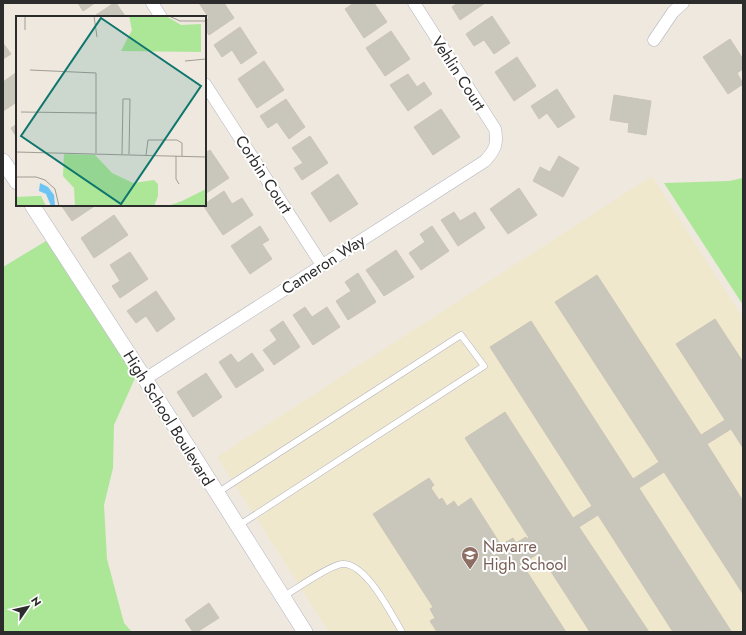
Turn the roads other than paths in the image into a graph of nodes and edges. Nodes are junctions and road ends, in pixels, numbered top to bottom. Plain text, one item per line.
1 (152, 3) edge
2 (414, 3) edge
3 (683, 3) edge
4 (160, 16) edge
5 (654, 40) dead end
6 (206, 86) edge
7 (496, 145) joint
8 (3, 161) edge
9 (16, 180) edge
10 (33, 206) edge
11 (322, 265) junction
12 (145, 379) junction
13 (217, 493) junction
14 (238, 526) junction
15 (283, 598) junction
16 (305, 632) edge
17 (402, 632) edge

1 - 4 street
2 - 7 street, Vehlin Court
3 - 5 street
6 - 11 street, Corbin Court
7 - 11 street, Cameron Way
8 - 9 street
10 - 12 street, High School Boulevard
11 - 12 street, Cameron Way
12 - 13 street, High School Boulevard
13 - 14 street, High School Boulevard
13 - 14 lane
14 - 15 street, High School Boulevard
15 - 16 street, High School Boulevard
15 - 17 lane

